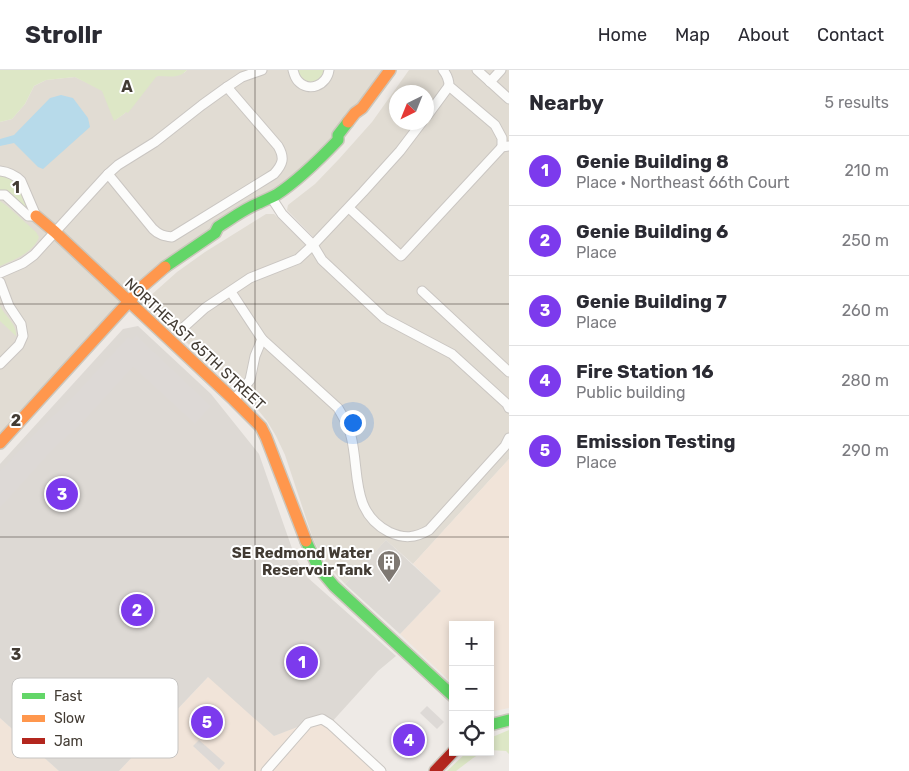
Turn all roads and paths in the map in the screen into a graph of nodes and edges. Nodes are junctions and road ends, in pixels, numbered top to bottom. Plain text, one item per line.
1 (262, 70) edge
2 (293, 70) edge
3 (329, 70) edge
4 (390, 70) edge
5 (443, 70) edge
6 (477, 70) edge
7 (501, 70) edge
8 (490, 82) junction
9 (449, 86) junction
10 (227, 87) junction
11 (509, 99) edge
12 (434, 106) edge
13 (416, 130) edge
14 (506, 147) edge
15 (0, 171) edge
16 (108, 174) junction
17 (0, 195) edge
18 (267, 200) junction
19 (349, 208) junction
20 (36, 216) junction
21 (54, 232) junction
22 (313, 245) junction
23 (0, 273) edge
24 (0, 282) edge
25 (422, 291) dead end
26 (231, 292) junction
27 (129, 301) junction
28 (184, 327) dead end
29 (262, 339) junction
30 (0, 364) edge
31 (509, 372) edge
32 (234, 400) junction
33 (509, 408) edge
34 (509, 438) edge
35 (0, 443) edge
36 (449, 692) edge
37 (509, 720) edge
38 (494, 724) edge
39 (449, 756) edge
40 (266, 771) edge
41 (381, 771) edge
42 (435, 771) edge

1 - 10 street
2 - 3 street
4 - 18 street
5 - 9 street
6 - 8 street
7 - 8 street
8 - 11 street
9 - 12 street
9 - 14 street
10 - 16 street
10 - 16 street
13 - 19 street
14 - 19 street
15 - 20 street
16 - 21 street
17 - 20 street
18 - 22 street
18 - 27 street
19 - 22 street
20 - 21 street, NORTHEAST 65TH STREET
21 - 23 street
21 - 27 street, NORTHEAST 65TH STREET
22 - 26 street
22 - 33 street
24 - 30 street
25 - 31 street
26 - 28 street
26 - 29 street
27 - 32 street, NORTHEAST 65TH STREET
27 - 35 street
29 - 32 street
29 - 34 street
32 - 36 street, NORTHEAST 65TH STREET
37 - 38 street
39 - 42 street
40 - 41 street

